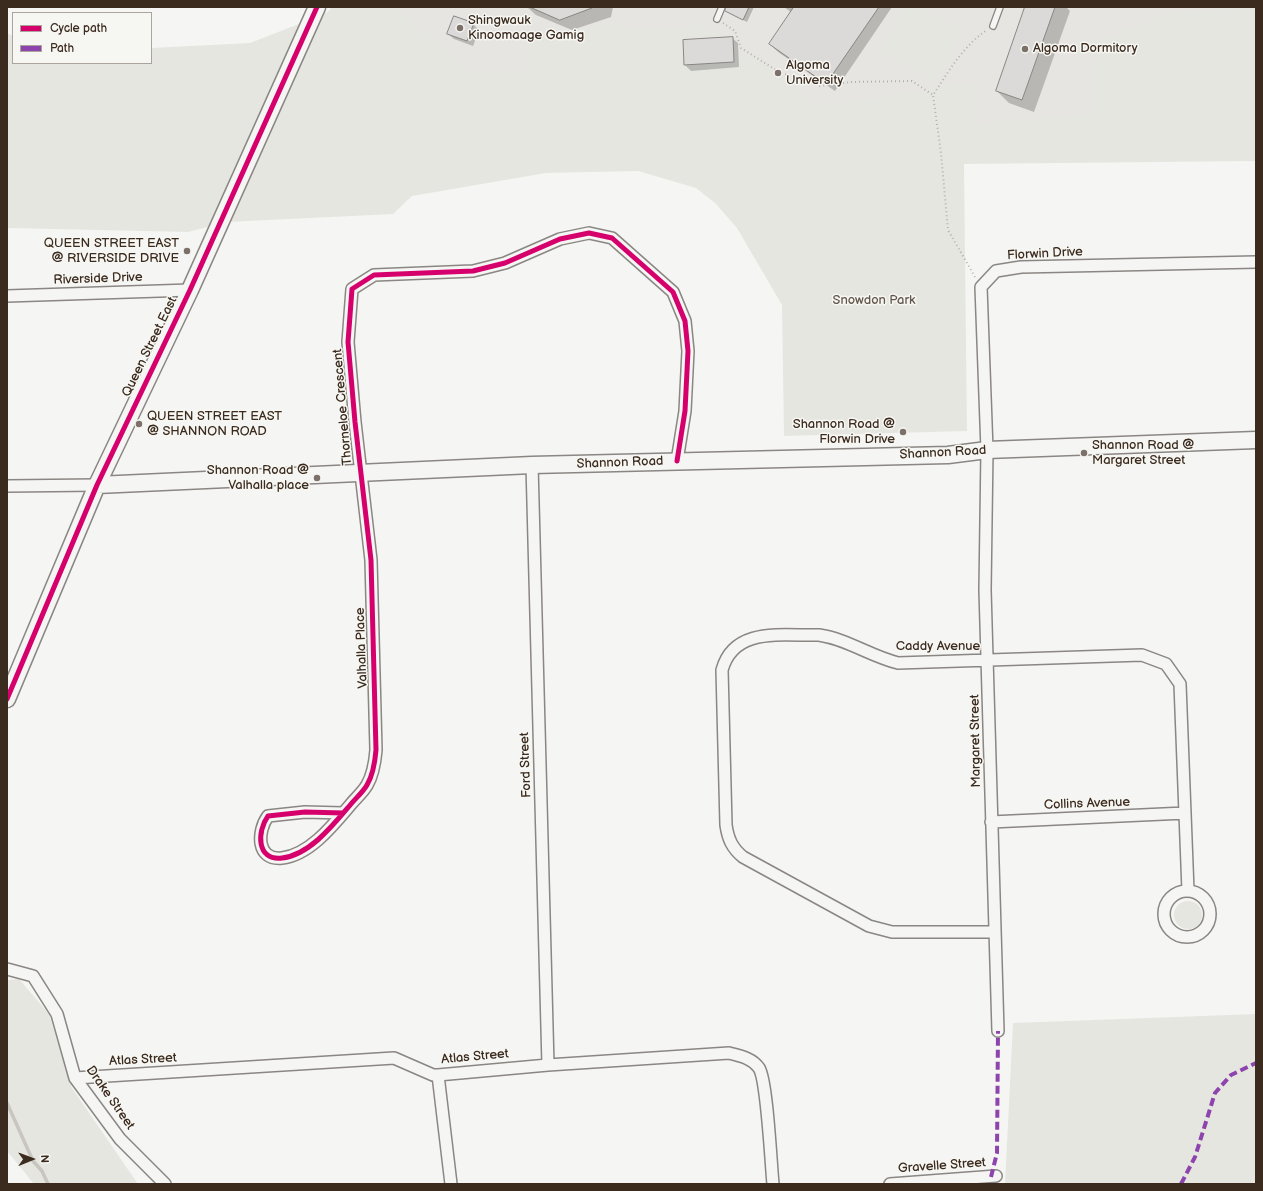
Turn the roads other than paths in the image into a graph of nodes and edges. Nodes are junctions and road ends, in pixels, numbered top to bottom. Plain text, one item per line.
1 (317, 7) edge
2 (722, 7) edge
3 (1000, 7) edge
4 (717, 19) road end
5 (993, 26) road end
6 (1256, 262) edge
7 (190, 290) junction
8 (7, 296) edge
9 (1256, 440) edge
10 (987, 450) junction
11 (677, 461) junction
12 (532, 466) junction
13 (360, 472) junction
14 (97, 484) junction
15 (7, 486) edge
16 (988, 661) junction
17 (7, 699) edge
18 (343, 813) junction
19 (1185, 813) junction
20 (991, 822) junction
21 (1188, 891) junction
22 (995, 932) junction
23 (7, 969) edge
24 (998, 1031) dead end
25 (548, 1064) junction
26 (438, 1075) junction
27 (75, 1078) junction
28 (996, 1176) dead end
29 (165, 1184) edge
30 (451, 1184) edge
31 (773, 1184) edge
32 (890, 1184) edge

1 - 7 street, Queen Street East
2 - 4 lane
3 - 5 lane
6 - 10 street, Florwin Drive
7 - 8 street, Riverside Drive
7 - 14 street, Queen Street East
9 - 10 street, Shannon Road
10 - 11 street, Shannon Road
10 - 16 street, Margaret Street
11 - 12 street, Shannon Road
11 - 13 street, Thorneloe Crescent
12 - 13 street, Shannon Road
12 - 25 street, Ford Street
13 - 14 street, Shannon Road
13 - 18 street, Valhalla Place
14 - 15 street, Shannon Road
14 - 17 street, Queen Street East
16 - 19 street, Caddy Avenue
16 - 20 street, Margaret Street
16 - 22 street, Caddy Avenue
18 - 18 street, Valhalla Place
19 - 20 street, Collins Avenue
19 - 21 street, Caddy Avenue
20 - 22 street, Margaret Street
21 - 21 street
22 - 24 street, Margaret Street
23 - 27 street, Drake Street
25 - 26 street, Atlas Street
25 - 31 street, Atlas Street
26 - 27 street, Atlas Street
26 - 30 street
27 - 29 street, Drake Street
28 - 32 street, Gravelle Street

